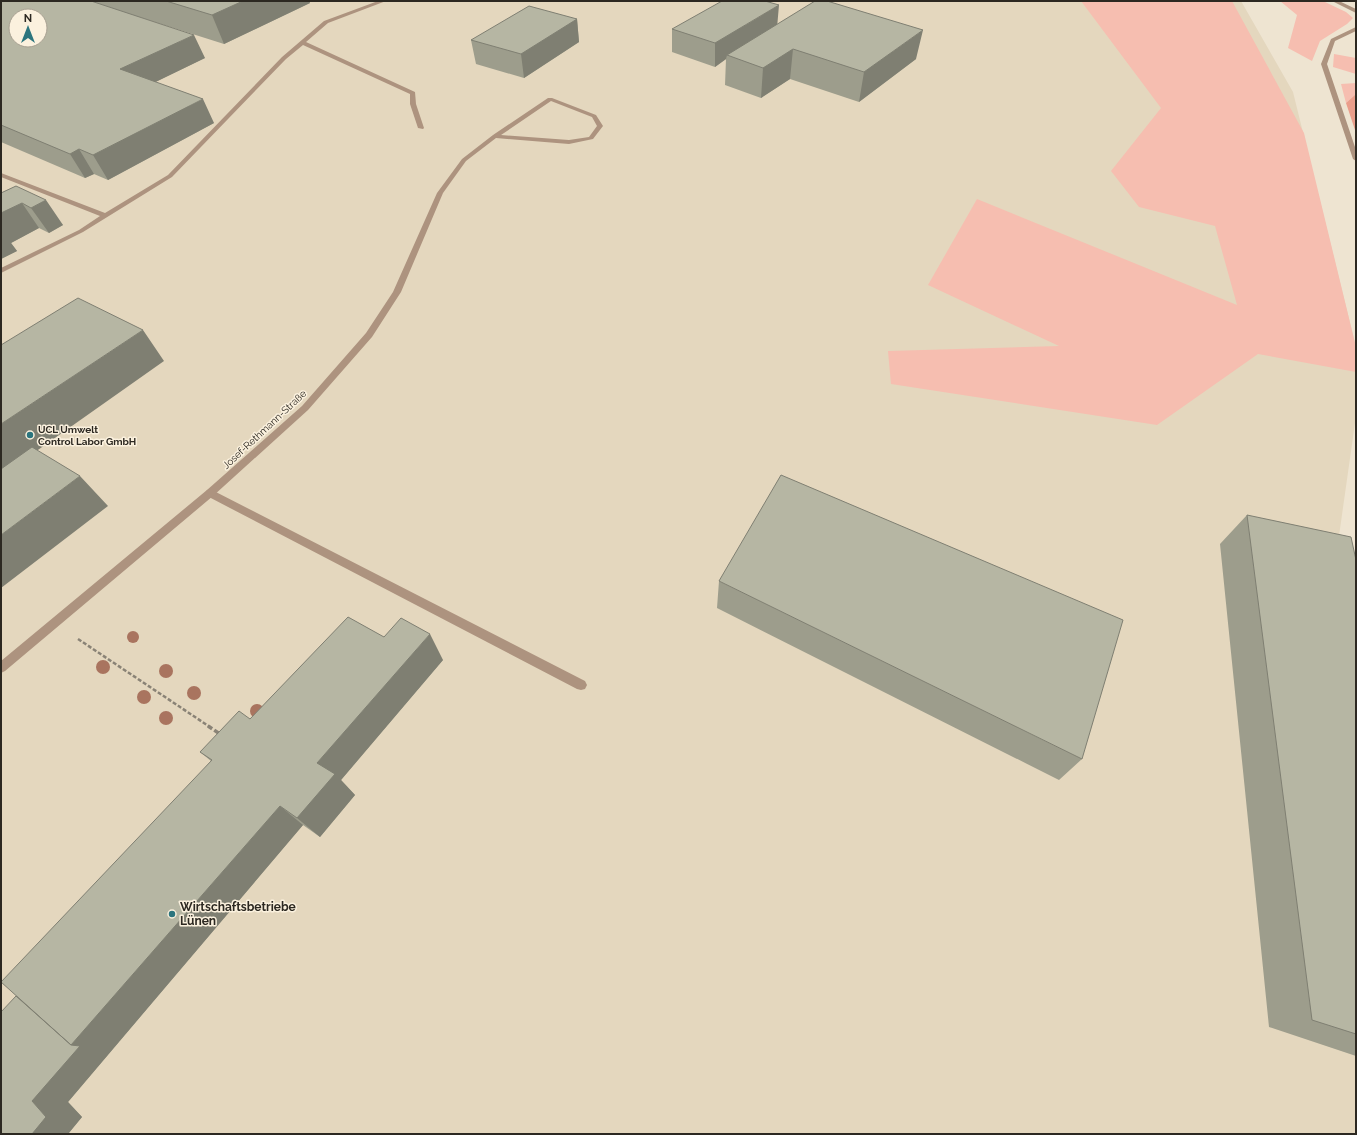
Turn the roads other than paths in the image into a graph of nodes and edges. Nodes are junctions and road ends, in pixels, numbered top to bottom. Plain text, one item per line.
1 (383, 1) edge
2 (1335, 1) edge
3 (1356, 11) edge
4 (1356, 29) edge
5 (303, 43) junction
6 (421, 128) dead end
7 (495, 136) junction
8 (1356, 159) edge
9 (1, 175) edge
10 (105, 216) junction
11 (1, 272) edge
12 (210, 493) junction
13 (1, 668) edge
14 (582, 685) dead end

1 - 5 street
2 - 3 street
4 - 8 street
5 - 6 street
5 - 10 street
7 - 7 street, Josef-Rethmann-Straße
7 - 12 street, Josef-Rethmann-Straße
9 - 10 street
10 - 11 street
12 - 13 street, Josef-Rethmann-Straße
12 - 14 street

